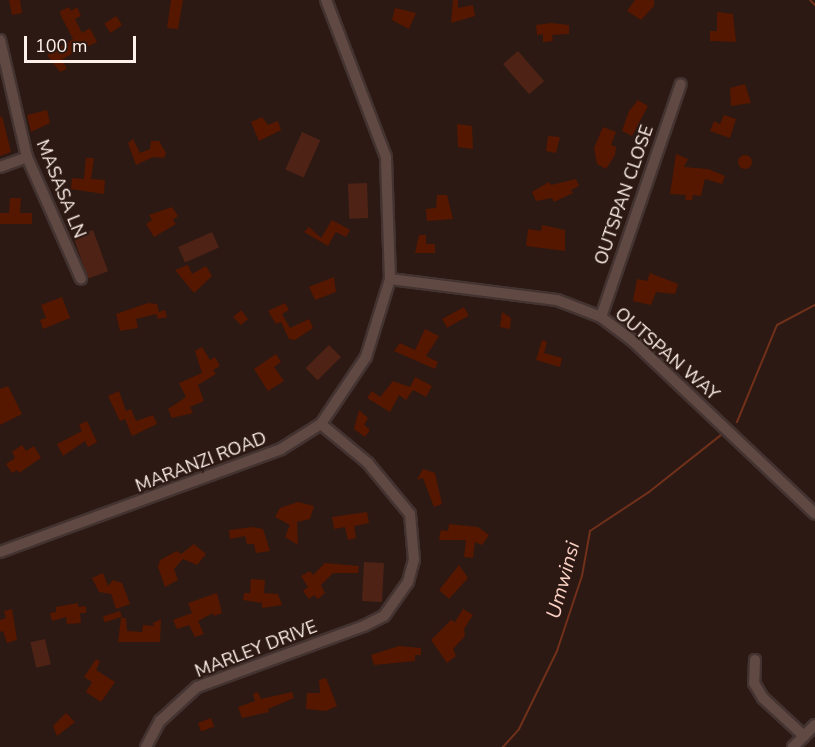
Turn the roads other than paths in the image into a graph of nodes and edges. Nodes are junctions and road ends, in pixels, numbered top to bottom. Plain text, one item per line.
1 (326, 0) edge
2 (0, 40) edge
3 (681, 84) dead end
4 (27, 157) junction
5 (0, 167) edge
6 (81, 279) dead end
7 (390, 279) junction
8 (601, 317) junction
9 (321, 424) junction
10 (815, 514) edge
11 (0, 552) edge
12 (755, 660) dead end
13 (815, 725) edge
14 (804, 736) junction
15 (146, 747) edge
16 (793, 747) edge

1 - 7 street, MARANZI ROAD
2 - 4 street, MASASA LN
3 - 8 street, OUTSPAN CLOSE
4 - 5 street
4 - 6 street, MASASA LN
7 - 8 street, OUTSPAN WAY
7 - 9 street, MARANZI ROAD
8 - 10 street, OUTSPAN WAY
9 - 11 street, MARANZI ROAD
9 - 15 street, MARLEY DRIVE
12 - 14 street
13 - 14 street
14 - 16 street

